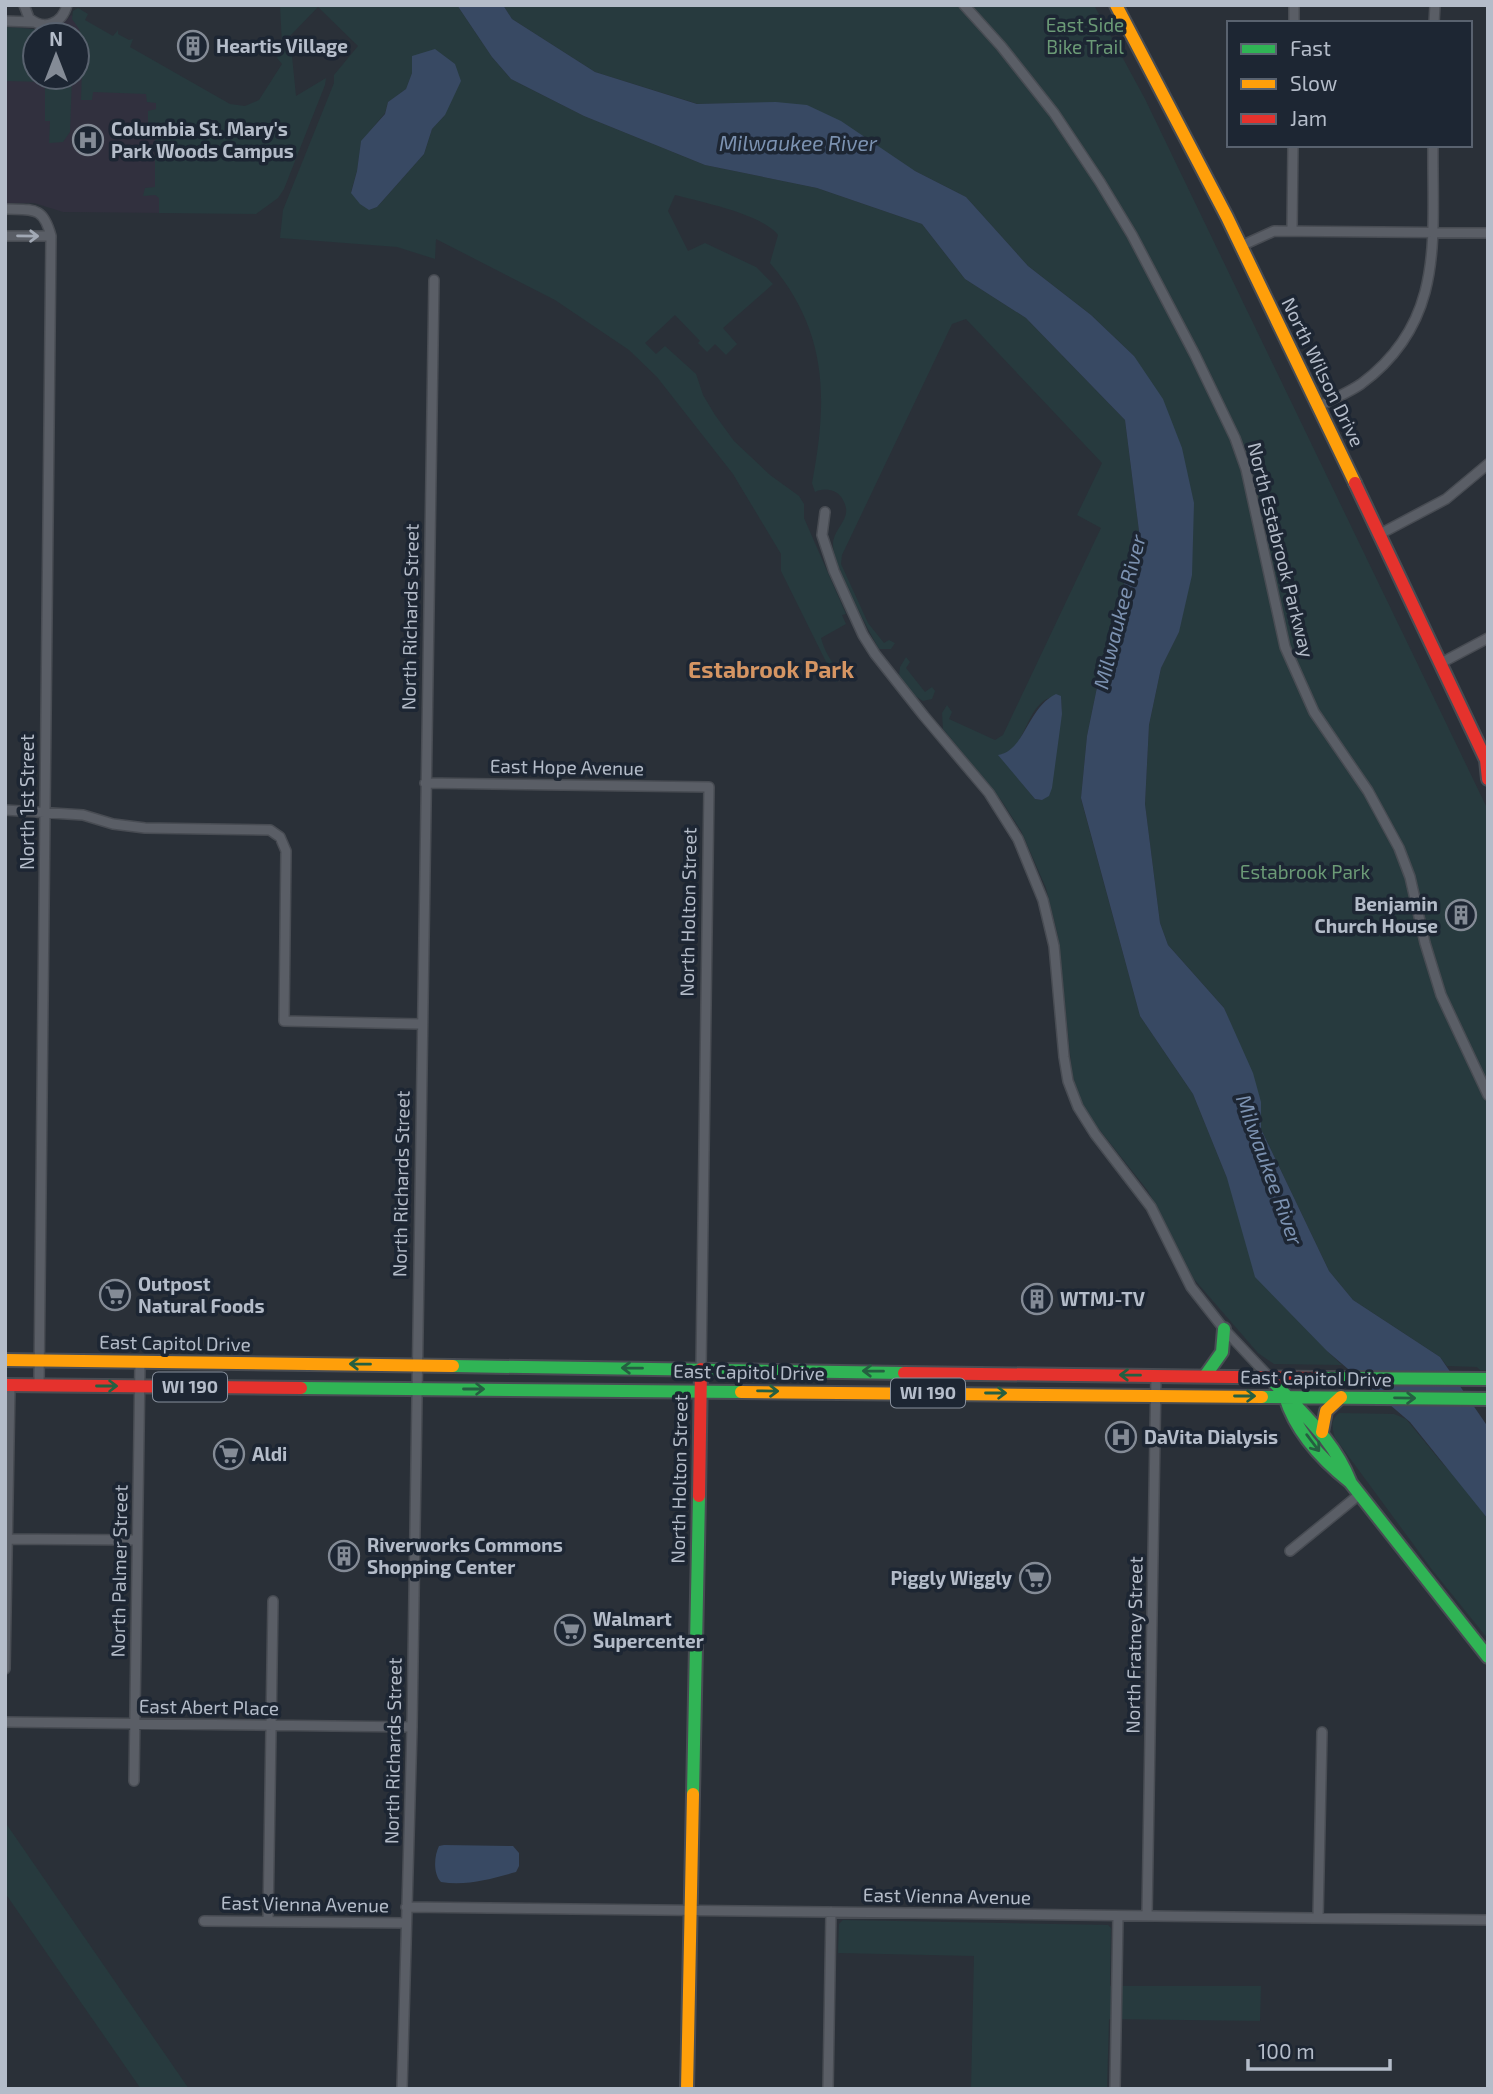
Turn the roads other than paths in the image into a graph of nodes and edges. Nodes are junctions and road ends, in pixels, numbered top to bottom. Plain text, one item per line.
1 (24, 5) edge
2 (66, 5) edge
3 (964, 5) edge
4 (1116, 5) edge
5 (32, 21) edge
6 (57, 21) edge
7 (1293, 147) edge
8 (1433, 147) edge
9 (5, 209) edge
10 (1292, 230) junction
11 (1432, 232) junction
12 (1488, 233) edge
13 (5, 236) edge
14 (51, 236) junction
15 (1241, 246) junction
16 (434, 280) dead end
17 (1318, 407) junction
18 (1488, 464) edge
19 (825, 512) dead end
20 (1380, 534) junction
21 (1488, 638) edge
22 (1441, 663) junction
23 (1487, 761) edge
24 (1488, 779) edge
25 (425, 783) junction
26 (709, 787) joint
27 (5, 810) edge
28 (44, 814) junction
29 (421, 1024) junction
30 (1488, 1095) edge
31 (1224, 1329) junction
32 (5, 1360) edge
33 (39, 1361) junction
34 (140, 1362) junction
35 (416, 1365) junction
36 (701, 1369) junction
37 (1156, 1375) junction
38 (1205, 1376) junction
39 (1270, 1378) junction
40 (1487, 1378) edge
41 (8, 1385) edge
42 (38, 1385) junction
43 (140, 1386) junction
44 (416, 1388) junction
45 (700, 1391) junction
46 (1156, 1395) junction
47 (1285, 1396) junction
48 (1341, 1397) junction
49 (1488, 1399) edge
50 (1322, 1432) junction
51 (1350, 1482) junction
52 (1360, 1494) junction
53 (6, 1539) edge
54 (137, 1540) junction
55 (1290, 1551) dead end
56 (273, 1601) dead end
57 (1488, 1657) edge
58 (5, 1669) edge
59 (5, 1721) edge
60 (135, 1723) junction
61 (271, 1725) junction
62 (412, 1727) junction
63 (1322, 1732) dead end
64 (134, 1782) dead end
65 (406, 1907) junction
66 (691, 1910) junction
67 (831, 1912) junction
68 (1118, 1916) junction
69 (1147, 1916) junction
70 (1318, 1918) junction
71 (1488, 1920) edge
72 (204, 1921) dead end
73 (268, 1922) junction
74 (406, 1923) junction
75 (402, 2089) edge
76 (687, 2089) edge
77 (828, 2089) edge
78 (1115, 2089) edge

1 - 5 street
2 - 6 street
3 - 30 street, North Estabrook Parkway
4 - 15 main road, North Wilson Drive
7 - 10 street
8 - 11 street
9 - 14 street, North 1st Street
10 - 11 street
10 - 15 street
11 - 12 street
11 - 17 street
13 -> 14 street
14 - 28 street, North 1st Street
15 - 17 main road, North Wilson Drive
16 - 25 street, North Richards Street
17 - 20 main road, North Wilson Drive
18 - 20 street
19 - 31 street
20 - 22 main road, North Wilson Drive
21 - 22 street
22 - 23 main road, North Wilson Drive
23 - 24 main road, North Wilson Drive
25 - 26 street, East Hope Avenue
25 - 29 street, North Richards Street
26 - 36 street, North Holton Street
27 - 28 street
28 - 29 street
28 - 33 street, North 1st Street
29 - 35 street, North Richards Street
31 - 38 main road
31 - 39 street
32 - 33 main road, WI 190
33 - 34 main road, East Capitol Drive / WI 190
33 - 42 street, North 1st Street
35 -> 34 main road, East Capitol Drive / WI 190
34 - 43 street, North Palmer Street
36 -> 35 main road, East Capitol Drive / WI 190
35 - 44 street, North Richards Street
37 -> 36 main road, East Capitol Drive / WI 190
36 - 45 main road, North Holton Street
37 - 38 main road, East Capitol Drive / WI 190
37 - 46 street, North Fratney Street
38 - 39 main road, East Capitol Drive / WI 190
39 - 40 main road, East Capitol Drive / WI 190
39 - 47 main road
41 - 42 main road, East Capitol Drive / WI 190
41 - 53 street
42 -> 43 main road, East Capitol Drive / WI 190
43 - 44 main road, East Capitol Drive / WI 190
43 - 54 street, North Palmer Street
44 -> 45 main road, East Capitol Drive / WI 190
44 - 62 street, North Richards Street
45 -> 46 main road, East Capitol Drive / WI 190
45 - 66 main road, North Holton Street
46 -> 47 main road, East Capitol Drive / WI 190
46 - 69 street, North Fratney Street
47 - 48 main road, East Capitol Drive / WI 190
47 - 50 main road
47 -> 51 main road
48 -> 49 main road, East Capitol Drive / WI 190
48 - 50 main road
50 - 51 main road
51 - 52 main road
52 - 55 street
52 - 57 main road
53 - 54 street
53 - 58 street
54 - 60 street, North Palmer Street
56 - 61 street
59 - 60 street, East Abert Place
60 - 61 street, East Abert Place
60 - 64 street, North Palmer Street
61 - 62 street, East Abert Place
61 - 73 street
62 - 65 street, North Richards Street
63 - 70 street
65 - 66 street, East Vienna Avenue
65 - 74 street, North Richards Street
66 - 67 street, East Vienna Avenue
66 - 76 main road, North Holton Street
67 - 68 street, East Vienna Avenue
67 - 77 street
68 - 69 street, East Vienna Avenue
68 - 78 street
69 - 70 street, East Vienna Avenue
70 - 71 street, East Vienna Avenue
72 - 73 street, East Vienna Avenue
73 - 74 street, East Vienna Avenue
74 - 75 street, North Richards Street

